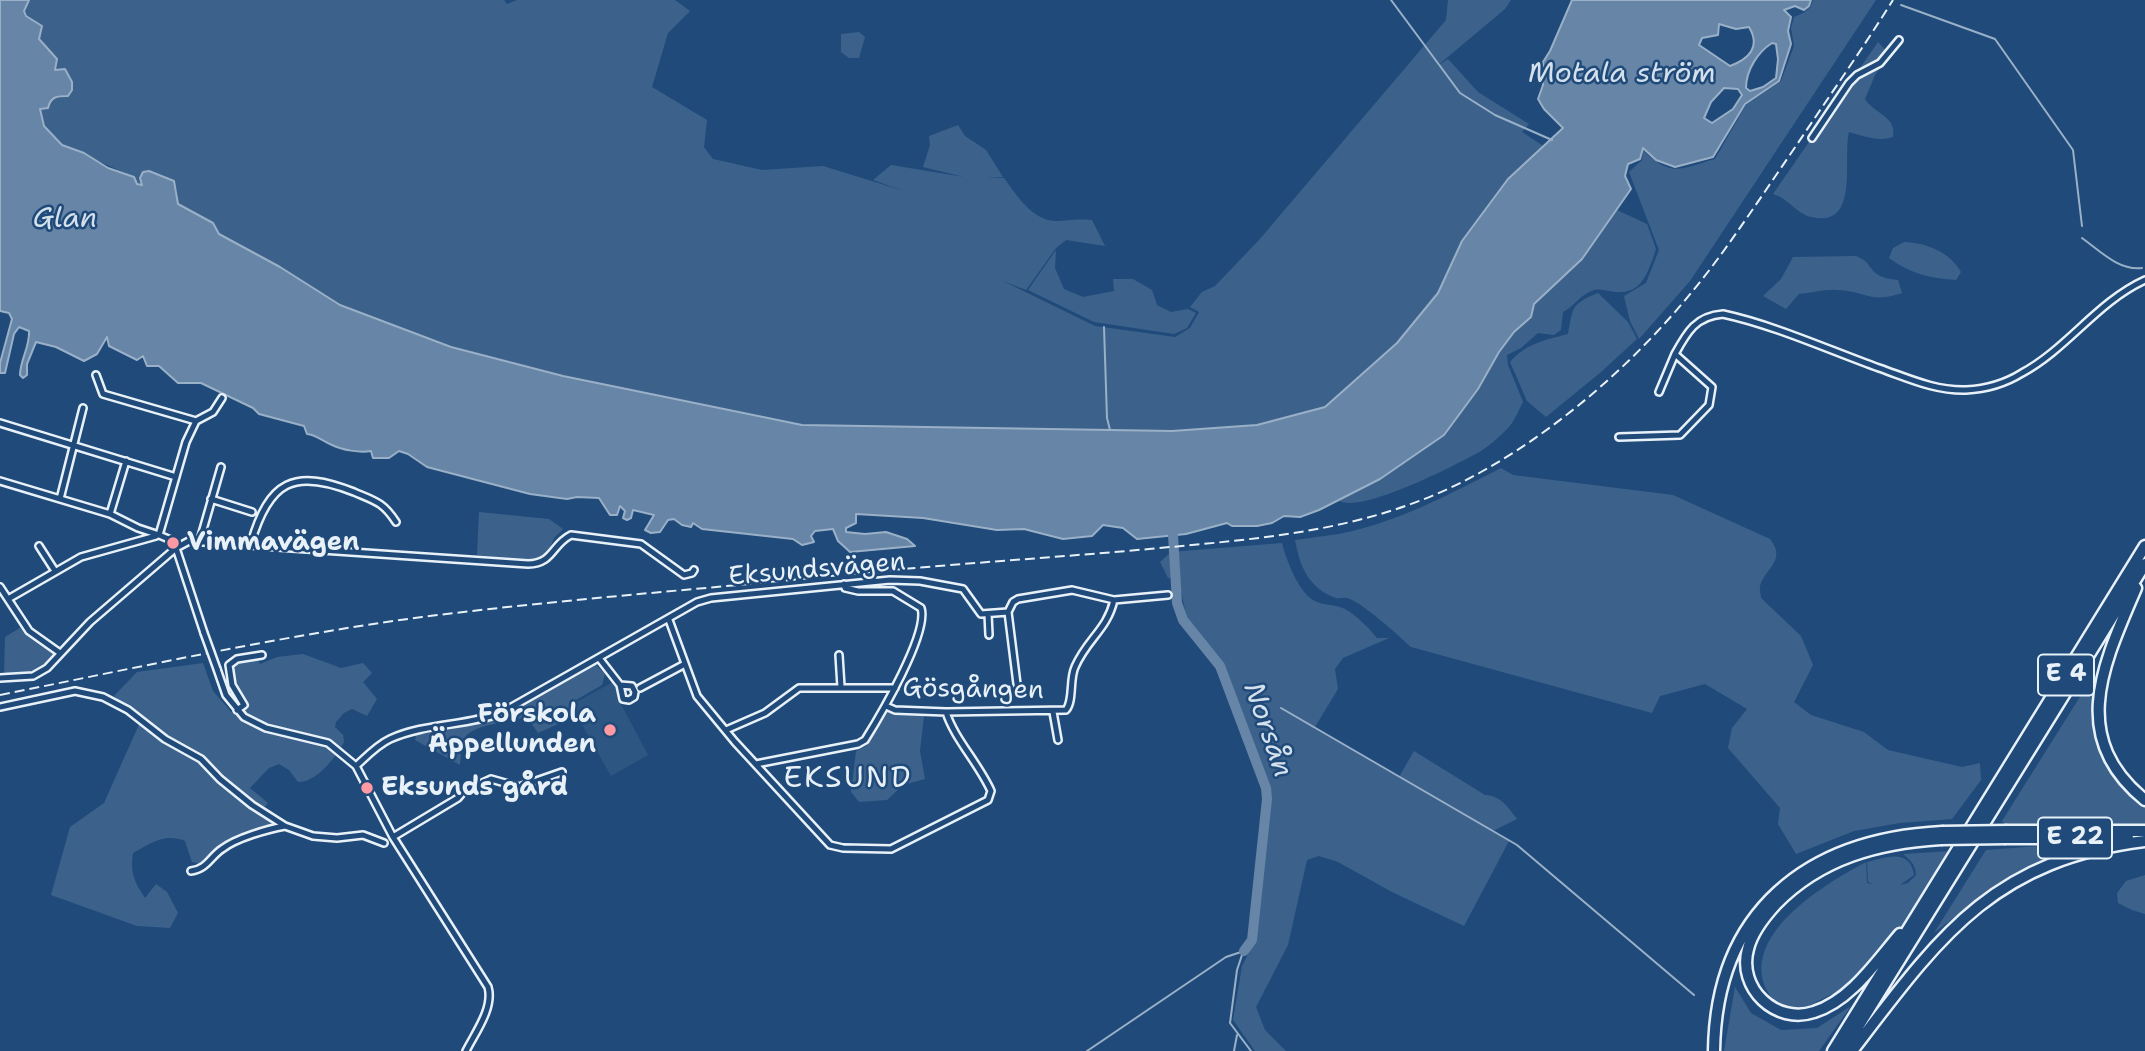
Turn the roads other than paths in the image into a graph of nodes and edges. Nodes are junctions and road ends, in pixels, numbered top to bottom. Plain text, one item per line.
1 (1899, 40) dead end
2 (1812, 138) dead end
3 (2145, 280) edge
4 (1675, 354) junction
5 (96, 375) dead end
6 (1659, 392) dead end
7 (222, 398) dead end
8 (83, 408) dead end
9 (195, 421) junction
10 (0, 423) edge
11 (1619, 438) dead end
12 (74, 445) junction
13 (126, 461) junction
14 (221, 467) dead end
15 (176, 477) junction
16 (0, 481) edge
17 (60, 499) junction
18 (211, 499) junction
19 (252, 512) dead end
20 (110, 514) junction
21 (396, 522) dead end
22 (159, 535) junction
23 (200, 540) junction
24 (251, 543) junction
25 (2145, 545) edge
26 (39, 546) dead end
27 (176, 548) junction
28 (2145, 566) edge
29 (694, 570) dead end
30 (55, 571) junction
31 (844, 584) junction
32 (0, 587) edge
33 (1168, 595) dead end
34 (8, 599) junction
35 (1114, 600) junction
36 (1008, 612) junction
37 (988, 614) junction
38 (669, 620) junction
39 (989, 635) dead end
40 (60, 653) junction
41 (839, 654) dead end
42 (262, 655) dead end
43 (599, 659) junction
44 (685, 664) junction
45 (0, 678) edge
46 (1017, 684) dead end
47 (620, 685) dead end
48 (841, 687) junction
49 (640, 688) dead end
50 (895, 688) junction
51 (886, 706) junction
52 (0, 707) edge
53 (237, 710) junction
54 (946, 712) junction
55 (1057, 712) junction
56 (726, 730) junction
57 (1058, 740) dead end
58 (755, 764) junction
59 (356, 766) junction
60 (562, 772) dead end
61 (2145, 800) edge
62 (285, 826) junction
63 (2145, 831) edge
64 (2007, 834) junction
65 (1941, 835) junction
66 (393, 837) junction
67 (2145, 840) edge
68 (384, 843) dead end
69 (191, 871) dead end
70 (1925, 904) junction
71 (466, 1051) edge
72 (1714, 1051) edge
73 (1833, 1051) edge
74 (1843, 1051) edge
75 (1852, 1051) edge

1 - 2 street
3 - 4 street
4 - 6 street
4 - 11 street
5 - 9 street
7 - 9 street
8 - 12 street
9 - 15 street
10 - 12 street
12 - 13 street
12 - 17 street
13 - 15 street
13 - 20 street
14 - 18 street
15 - 22 street
16 - 17 street
17 - 20 street
18 - 19 street
18 - 23 street
20 - 22 street
21 - 24 street
22 - 27 street
22 - 30 street
23 - 24 street
23 - 27 street
24 - 29 street
25 - 70 highway, E 4
26 - 30 street
27 - 40 street
27 - 53 street, bridge
28 - 61 highway
28 - 74 highway, E 4
30 - 34 street
31 - 37 street, Eksundsvägen
31 - 38 street, Eksundsvägen
31 - 50 street
32 - 34 street
33 - 35 street
34 - 40 street
35 - 36 street
35 - 55 street
36 - 37 street
36 - 46 street
37 - 39 street
38 - 43 street, Eksundsvägen
38 - 44 street
40 - 45 street
41 - 48 street
42 - 53 street
43 - 47 street
43 - 59 street, Eksundsvägen
44 - 49 street
44 - 56 street
48 - 50 street
48 - 56 street
50 - 51 street
51 - 54 street, Gösgången
51 - 58 street
52 - 62 street
53 - 59 street
54 - 55 street, Gösgången
54 - 58 street
55 - 57 street
56 - 58 street
59 - 66 street
60 - 66 street
62 - 68 street
62 - 69 street
63 - 64 highway
64 - 65 highway, E 22, bridge
64 - 67 highway, E 22
65 - 70 highway
65 - 72 highway
66 - 71 street
67 - 75 highway
70 - 73 highway, E 4

